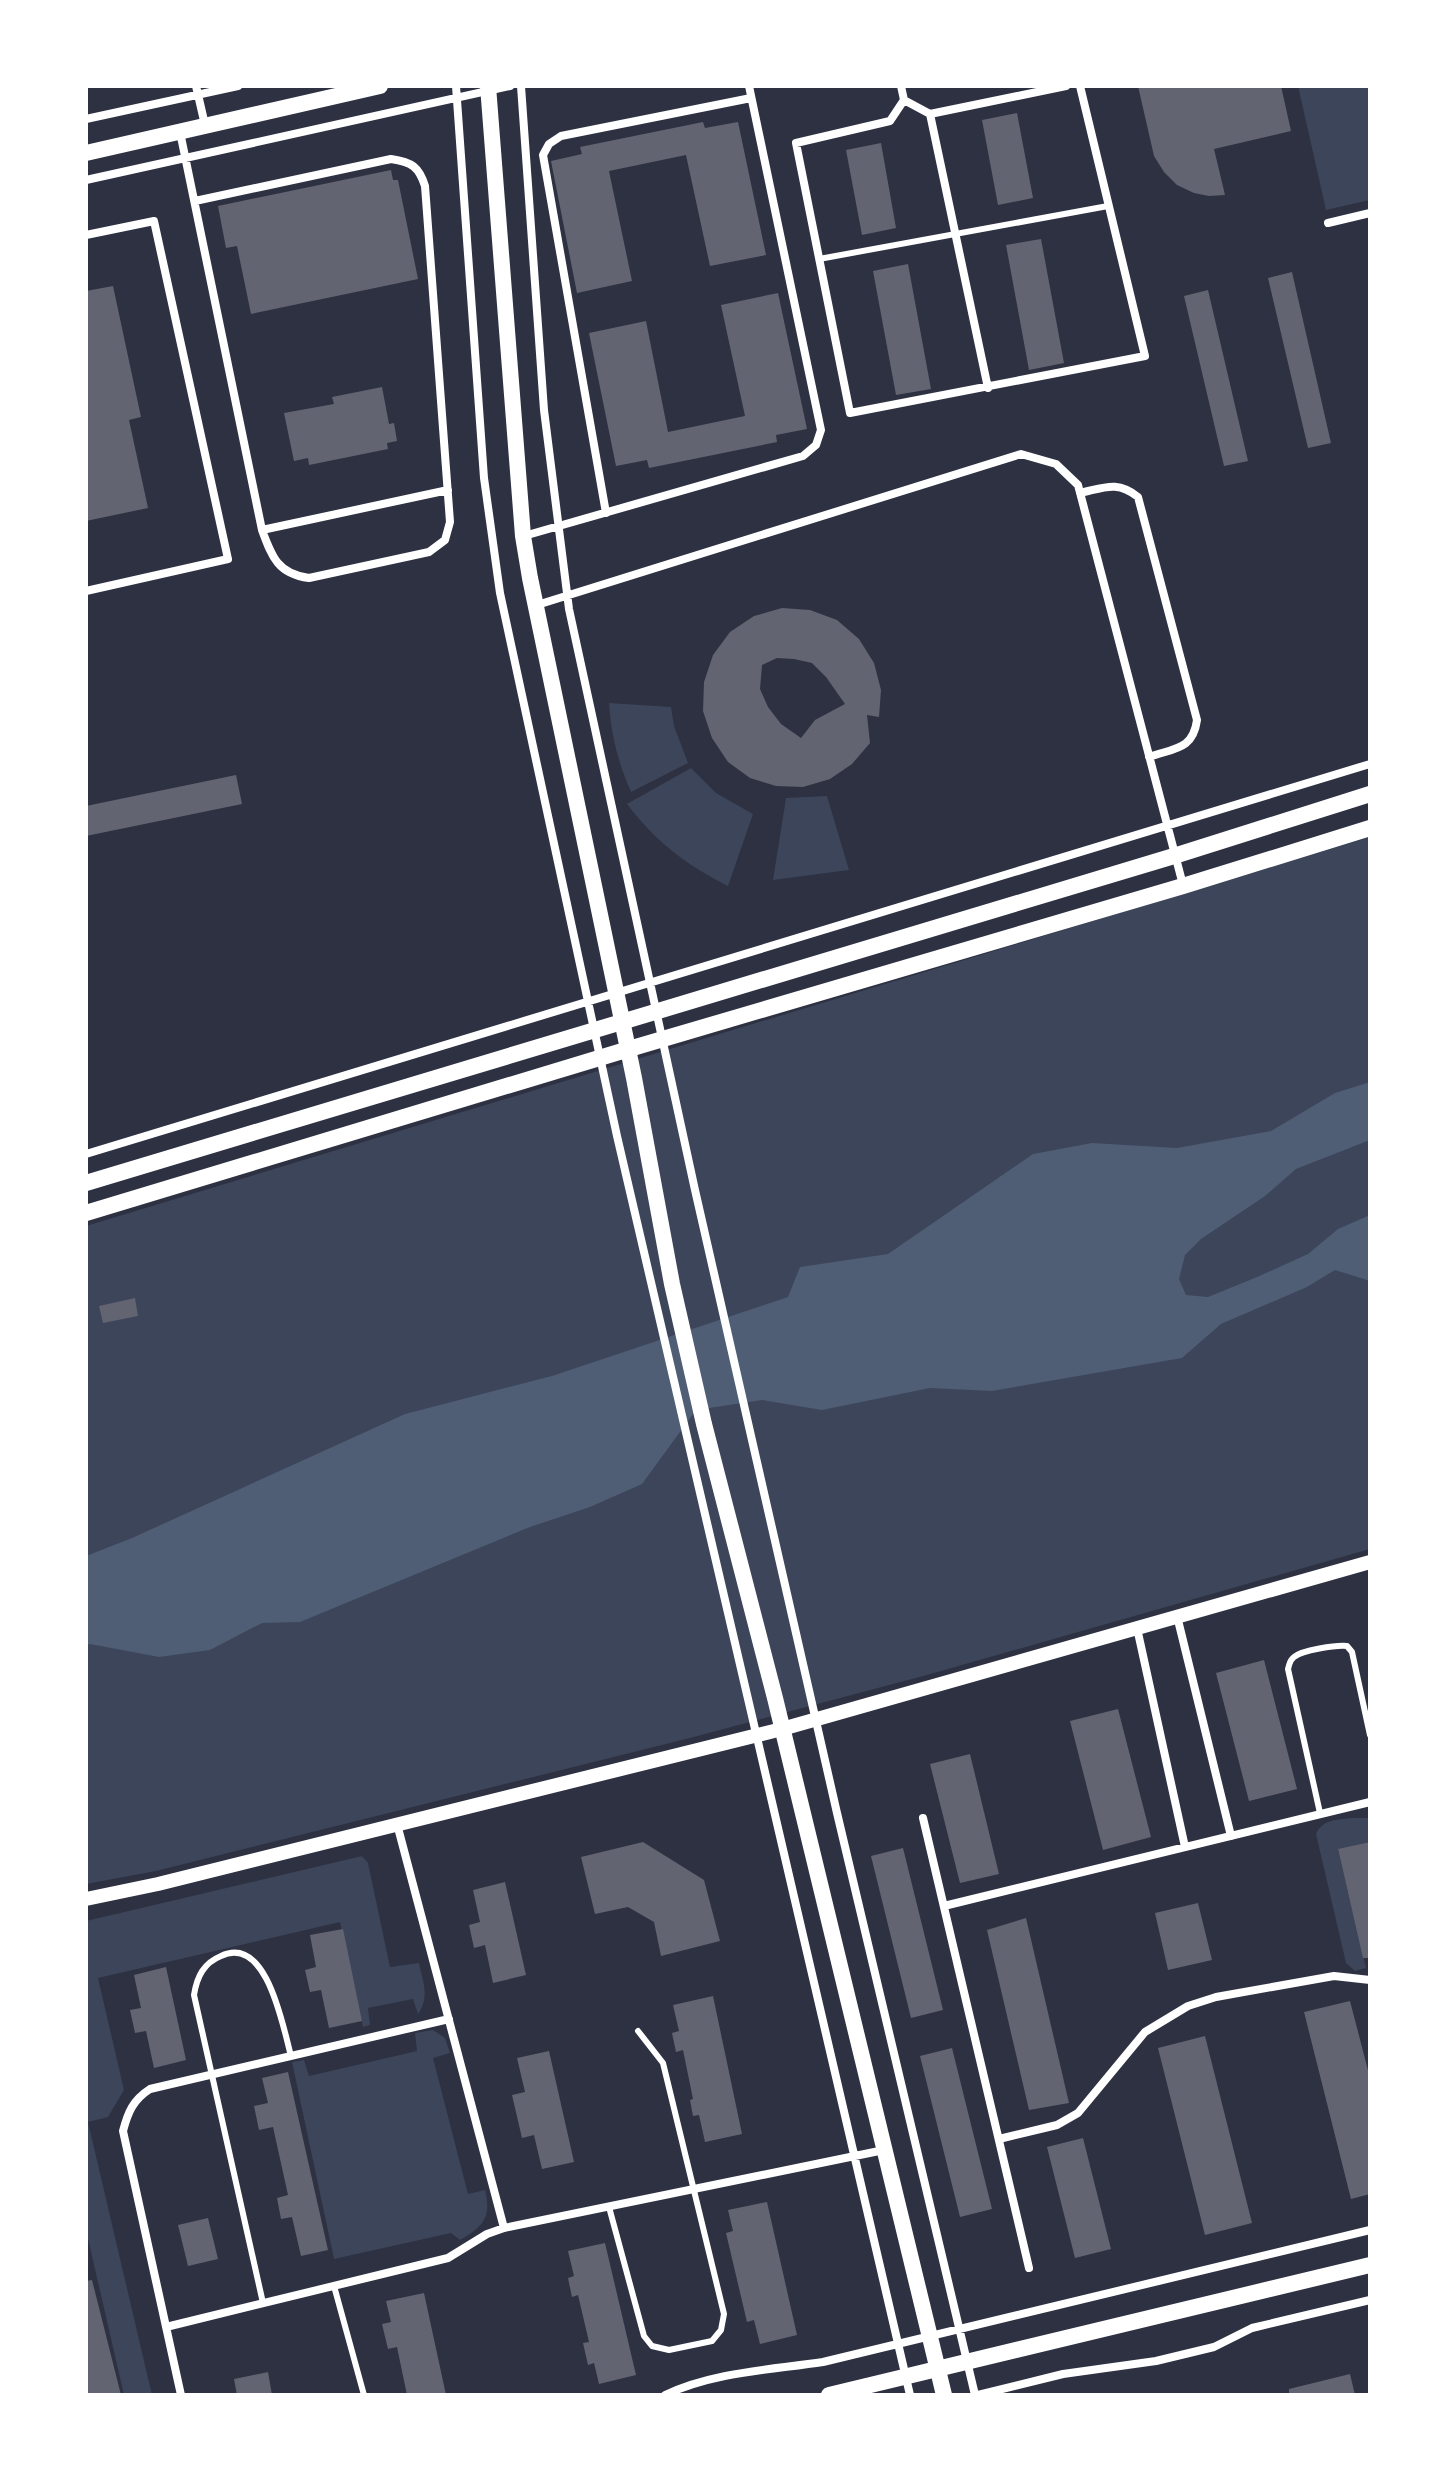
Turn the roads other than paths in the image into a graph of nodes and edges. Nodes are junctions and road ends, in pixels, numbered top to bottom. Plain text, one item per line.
1 (238, 86) edge
2 (380, 86) edge
3 (456, 86) edge
4 (510, 86) edge
5 (521, 86) edge
6 (749, 86) edge
7 (901, 86) edge
8 (1066, 86) edge
9 (1080, 86) edge
10 (489, 88) edge
11 (197, 90) edge
12 (457, 98) junction
13 (751, 98) junction
14 (904, 100) junction
15 (930, 114) junction
16 (86, 119) edge
17 (205, 125) junction
18 (180, 132) junction
19 (86, 153) edge
20 (186, 158) junction
21 (86, 180) edge
22 (195, 201) junction
23 (1108, 206) junction
24 (1370, 213) edge
25 (1328, 223) dead end
26 (956, 234) junction
27 (86, 235) edge
28 (819, 259) junction
29 (988, 388) junction
30 (448, 490) junction
31 (1080, 493) junction
32 (606, 513) junction
33 (558, 527) junction
34 (262, 530) junction
35 (523, 536) junction
36 (86, 591) edge
37 (567, 596) junction
38 (537, 605) junction
39 (1149, 757) junction
40 (1370, 764) edge
41 (1370, 794) edge
42 (1167, 826) junction
43 (1370, 828) edge
44 (1174, 856) junction
45 (1183, 886) junction
46 (650, 982) junction
47 (617, 993) junction
48 (588, 1002) junction
49 (657, 1012) junction
50 (623, 1023) junction
51 (594, 1032) junction
52 (663, 1039) junction
53 (629, 1049) junction
54 (600, 1058) junction
55 (86, 1154) edge
56 (127, 1171) junction
57 (86, 1183) edge
58 (135, 1198) junction
59 (86, 1213) edge
60 (1370, 1562) edge
61 (1177, 1616) junction
62 (1137, 1628) junction
63 (816, 1719) junction
64 (782, 1729) junction
65 (756, 1735) junction
66 (1370, 1735) edge
67 (1370, 1802) edge
68 (1320, 1813) junction
69 (923, 1818) dead end
70 (397, 1824) junction
71 (1231, 1836) junction
72 (1185, 1847) junction
73 (86, 1899) edge
74 (944, 1906) junction
75 (1370, 1980) edge
76 (449, 2019) junction
77 (638, 2031) dead end
78 (291, 2056) junction
79 (212, 2075) junction
80 (999, 2139) junction
81 (884, 2150) junction
82 (855, 2156) junction
83 (694, 2189) junction
84 (609, 2207) junction
85 (504, 2228) junction
86 (1370, 2230) edge
87 (1370, 2265) edge
88 (1029, 2268) dead end
89 (334, 2286) junction
90 (1370, 2300) edge
91 (263, 2303) junction
92 (166, 2327) junction
93 (959, 2329) junction
94 (930, 2336) junction
95 (898, 2344) junction
96 (967, 2362) junction
97 (938, 2368) junction
98 (906, 2376) junction
99 (181, 2395) edge
100 (364, 2395) edge
101 (665, 2395) edge
102 (829, 2395) edge
103 (910, 2395) edge
104 (944, 2395) edge
105 (976, 2395) edge

1 - 11 street
2 - 17 main road
3 - 12 street
4 - 10 street
5 - 33 street
6 - 13 street
7 - 14 street
8 - 15 street
9 - 23 street
10 - 12 street
10 - 35 main road
11 - 16 street
11 - 17 street
12 - 20 street
12 - 48 street
13 - 32 street
13 - 32 street
14 - 15 street
14 - 28 street
15 - 26 street
17 - 18 main road
18 - 19 main road
18 - 20 street
20 - 21 street
20 - 22 street
22 - 30 street
22 - 34 street
23 - 26 lane
23 - 29 street
24 - 25 street
26 - 28 lane
26 - 29 street
27 - 36 street
28 - 29 street
30 - 34 street
30 - 34 street
31 - 37 street
31 - 39 street
31 - 39 street
32 - 33 street
33 - 35 street
33 - 37 street
35 - 38 main road
37 - 38 street
37 - 46 street
38 - 47 main road
39 - 42 street
40 - 42 street
41 - 44 main road
42 - 44 street
42 - 46 street
43 - 45 main road
44 - 45 street
44 - 49 main road
45 - 52 main road
46 - 47 street
46 - 49 street
47 - 48 street
47 - 50 main road
48 - 51 street
48 - 55 street
49 - 50 main road
49 - 52 street
50 - 51 main road
50 - 53 main road
51 - 54 street
51 - 56 main road
52 - 53 main road
52 - 63 street
53 - 54 main road
53 - 64 main road
54 - 58 main road
54 - 65 street
56 - 57 main road
56 - 58 main road
58 - 59 main road
60 - 61 street
61 - 62 street
61 - 71 street
62 - 63 street
62 - 72 street
63 - 64 street
63 - 93 street
64 - 65 street
64 - 81 main road
65 - 70 street
65 - 82 street
66 - 68 lane
67 - 68 street
68 - 71 street
69 - 74 street
70 - 73 street
70 - 76 street
71 - 72 street
72 - 74 street
74 - 80 street
75 - 80 street
76 - 78 street
76 - 85 street
77 - 83 lane
78 - 79 street
78 - 79 lane
79 - 91 lane
79 - 92 street
80 - 88 street
81 - 82 street
81 - 94 main road
82 - 83 street
82 - 95 street
83 - 84 street
83 - 84 lane
84 - 85 street
85 - 89 street
86 - 93 street
87 - 96 main road
89 - 91 street
89 - 100 lane
90 - 105 street
91 - 92 street
92 - 99 street
93 - 94 street
93 - 96 street
94 - 95 street
94 - 97 main road
95 - 98 street
95 - 101 street
96 - 97 main road
96 - 105 street
97 - 98 main road
97 - 104 main road
98 - 102 main road
98 - 103 street

